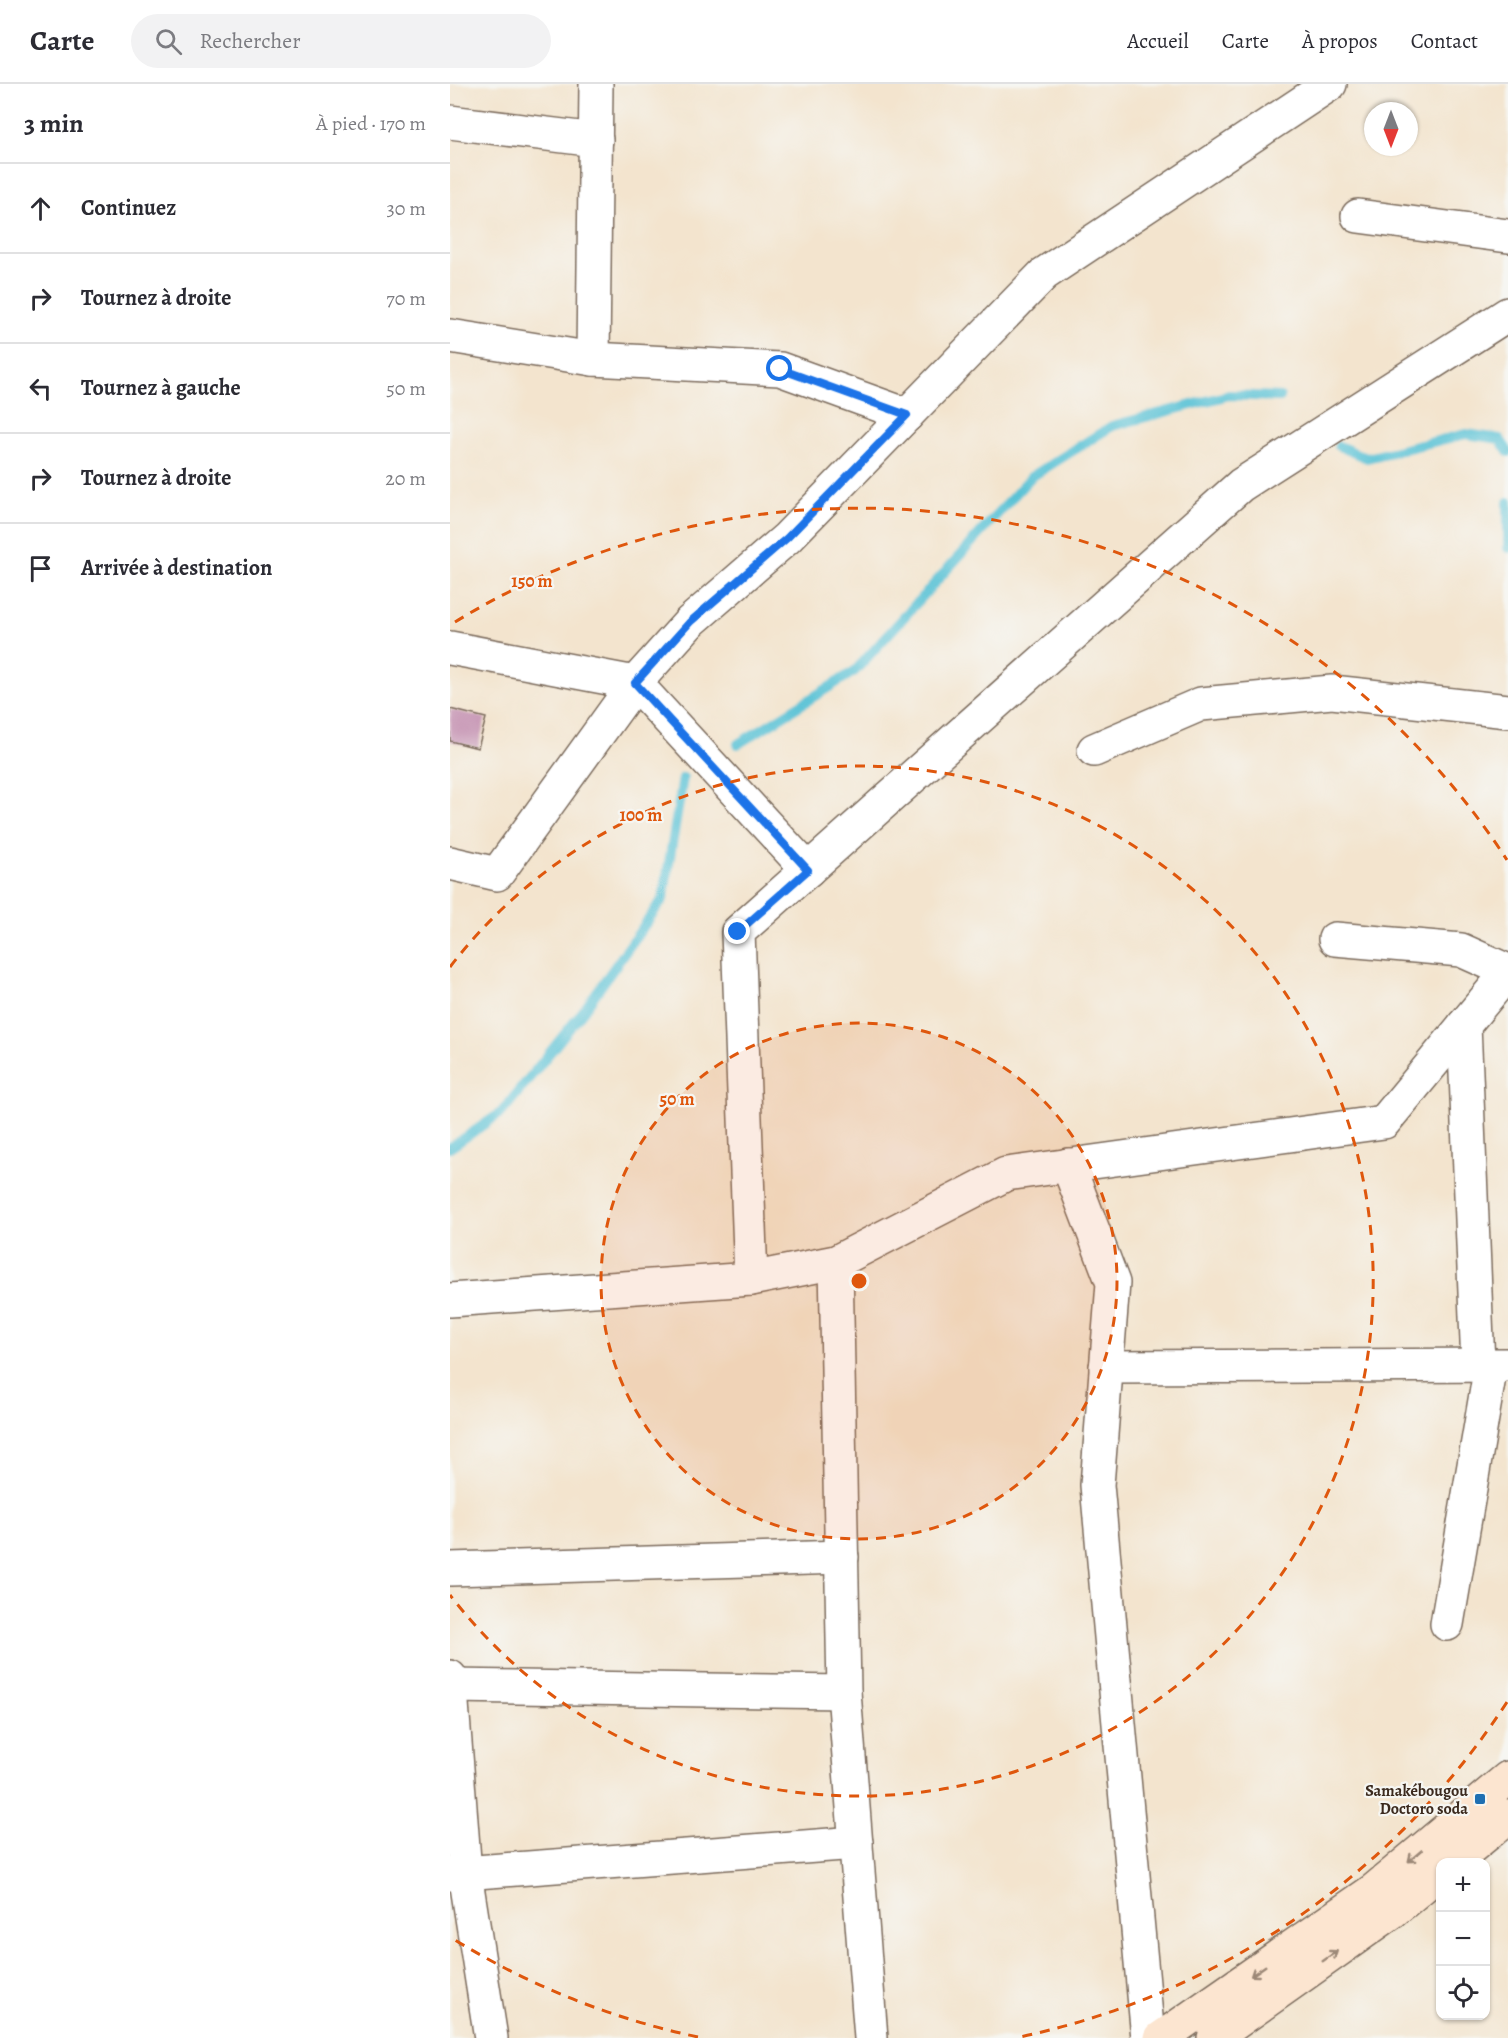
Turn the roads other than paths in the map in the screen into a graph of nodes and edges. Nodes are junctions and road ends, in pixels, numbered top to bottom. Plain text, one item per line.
1 (596, 84) edge
2 (1330, 84) edge
3 (450, 122) edge
4 (596, 140) junction
5 (1358, 216) dead end
6 (1508, 236) edge
7 (1508, 314) edge
8 (450, 336) edge
9 (593, 359) junction
10 (907, 415) junction
11 (450, 648) edge
12 (635, 683) junction
13 (1508, 711) edge
14 (1094, 750) dead end
15 (450, 863) edge
16 (808, 870) junction
17 (1335, 939) dead end
18 (1508, 972) edge
19 (1464, 1026) junction
20 (1068, 1165) junction
21 (836, 1262) junction
22 (751, 1279) junction
23 (450, 1300) edge
24 (1492, 1365) edge
25 (1106, 1367) junction
26 (842, 1557) junction
27 (450, 1569) edge
28 (1447, 1624) dead end
29 (450, 1677) edge
30 (844, 1692) junction
31 (451, 1705) edge
32 (1508, 1778) edge
33 (1508, 1817) edge
34 (856, 1843) junction
35 (1459, 1858) edge
36 (457, 1873) edge
37 (1436, 1875) edge
38 (1222, 2026) edge
39 (491, 2038) edge
40 (871, 2038) edge
41 (1148, 2038) edge
42 (1161, 2038) edge

1 - 4 street
2 - 10 street
3 - 4 street
4 - 9 street
5 - 6 street
7 - 16 street
8 - 9 street
9 - 10 street
10 - 12 street
11 - 12 street
12 - 15 street
12 - 16 street
13 - 14 street
16 - 22 street
17 - 18 street
18 - 19 street
19 - 20 street
19 - 24 street
20 - 21 street
20 - 25 street
21 - 22 street
21 - 26 street
22 - 23 street
24 - 25 street
24 - 28 street
25 - 41 street
26 - 27 street
26 - 30 street
29 - 31 street
30 - 31 street
30 - 34 street
31 - 36 street
32 -> 38 main road
33 - 35 main road
34 - 36 street
34 - 40 street
36 - 39 street
38 -> 37 main road
38 - 42 main road

